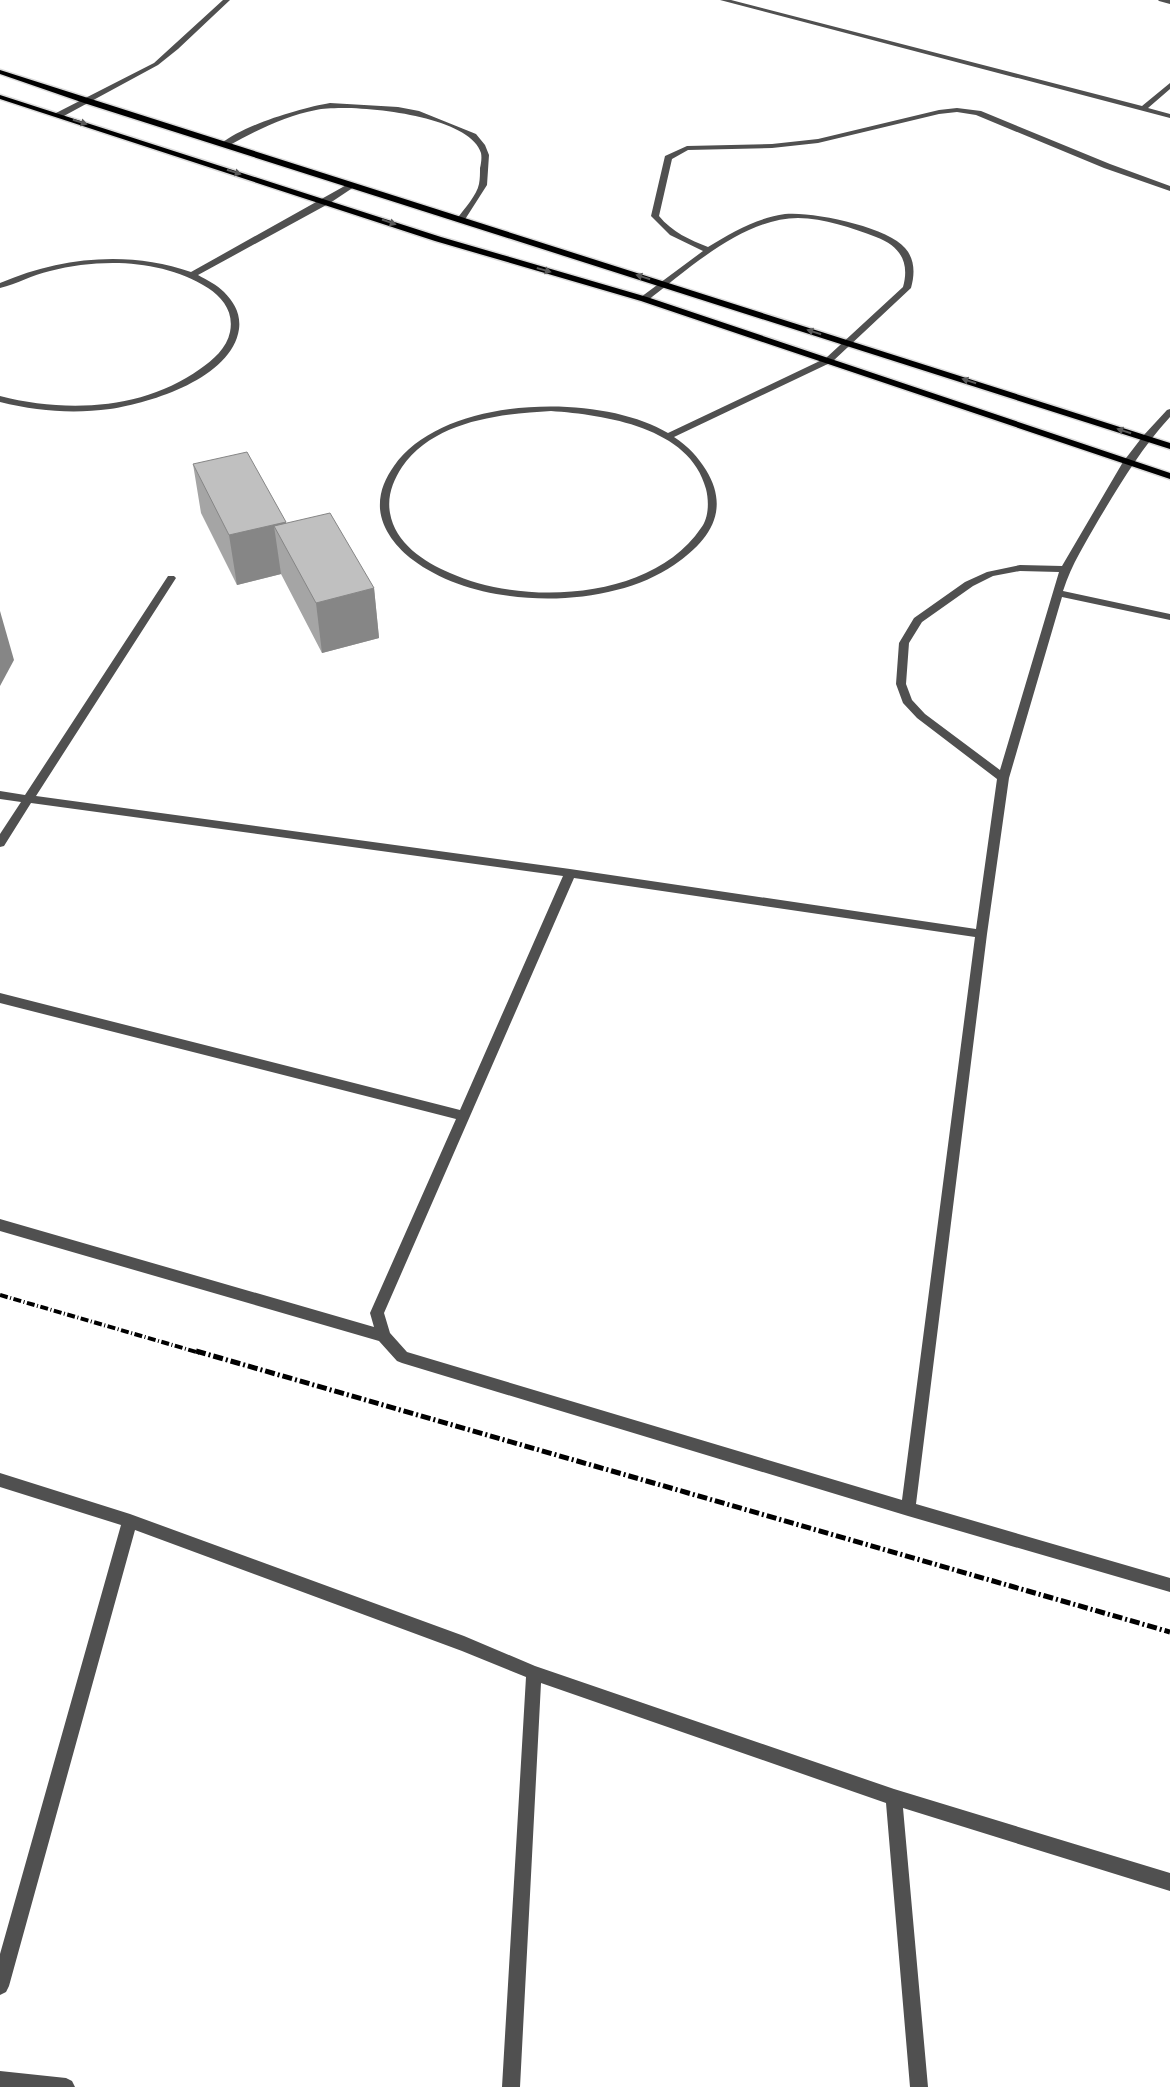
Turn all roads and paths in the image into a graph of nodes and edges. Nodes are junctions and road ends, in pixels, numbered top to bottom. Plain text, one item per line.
1 (227, 0) edge
2 (723, 0) edge
3 (1161, 0) edge
4 (1170, 2) edge
5 (0, 72) edge
6 (1170, 85) edge
7 (0, 97) edge
8 (87, 101) junction
9 (1143, 109) junction
10 (59, 115) junction
11 (1170, 116) edge
12 (225, 144) junction
13 (353, 185) junction
14 (1170, 189) edge
15 (327, 201) junction
16 (461, 219) junction
17 (710, 251) junction
18 (192, 274) junction
19 (663, 284) junction
20 (0, 286) edge
21 (644, 299) junction
22 (848, 343) junction
23 (829, 360) junction
24 (0, 399) edge
25 (1170, 412) edge
26 (668, 437) junction
27 (1146, 438) junction
28 (1170, 446) edge
29 (1128, 462) junction
30 (1170, 476) edge
31 (1065, 569) junction
32 (171, 578) dead end
33 (1057, 593) junction
34 (1170, 617) edge
35 (1003, 778) junction
36 (0, 795) edge
37 (27, 798) junction
38 (0, 843) edge
39 (570, 873) junction
40 (981, 934) junction
41 (0, 998) edge
42 (464, 1116) junction
43 (0, 1224) edge
44 (384, 1336) junction
45 (0, 1480) edge
46 (908, 1509) junction
47 (130, 1521) junction
48 (1170, 1585) edge
49 (534, 1673) junction
50 (894, 1796) junction
51 (1170, 1882) edge
52 (0, 1986) edge
53 (0, 2080) edge
54 (66, 2087) edge
55 (511, 2087) edge
56 (918, 2087) edge

1 - 8 street
2 - 9 street
3 - 4 street
5 - 8 main road
6 - 9 street
7 - 10 main road
8 - 10 street
8 - 12 main road
9 - 11 street
10 -> 15 main road
12 - 13 main road
12 - 16 street
13 - 15 street
13 - 16 main road
14 - 17 street
15 - 18 street
15 -> 21 main road
19 -> 16 main road
17 - 19 street
17 - 22 street
18 - 20 street
18 - 24 street
19 - 21 street
22 -> 19 main road
21 - 23 main road
22 - 23 street
27 -> 22 main road
23 - 26 street
23 - 29 main road
25 - 27 street
26 - 26 street
27 - 28 main road
27 - 29 street
29 - 30 main road
29 - 31 street
31 - 33 street
31 - 35 street
32 - 37 street
33 - 34 street
33 - 35 street
35 - 40 street
36 - 37 street
37 - 38 street
37 - 39 street
39 - 40 street
39 - 42 street
40 - 46 street
41 - 42 street
42 - 44 street
43 - 44 street
44 - 46 street
45 - 47 street
46 - 48 street
47 - 49 street
47 - 52 street
49 - 50 street
49 - 55 street
50 - 51 street
50 - 56 street
53 - 54 street

